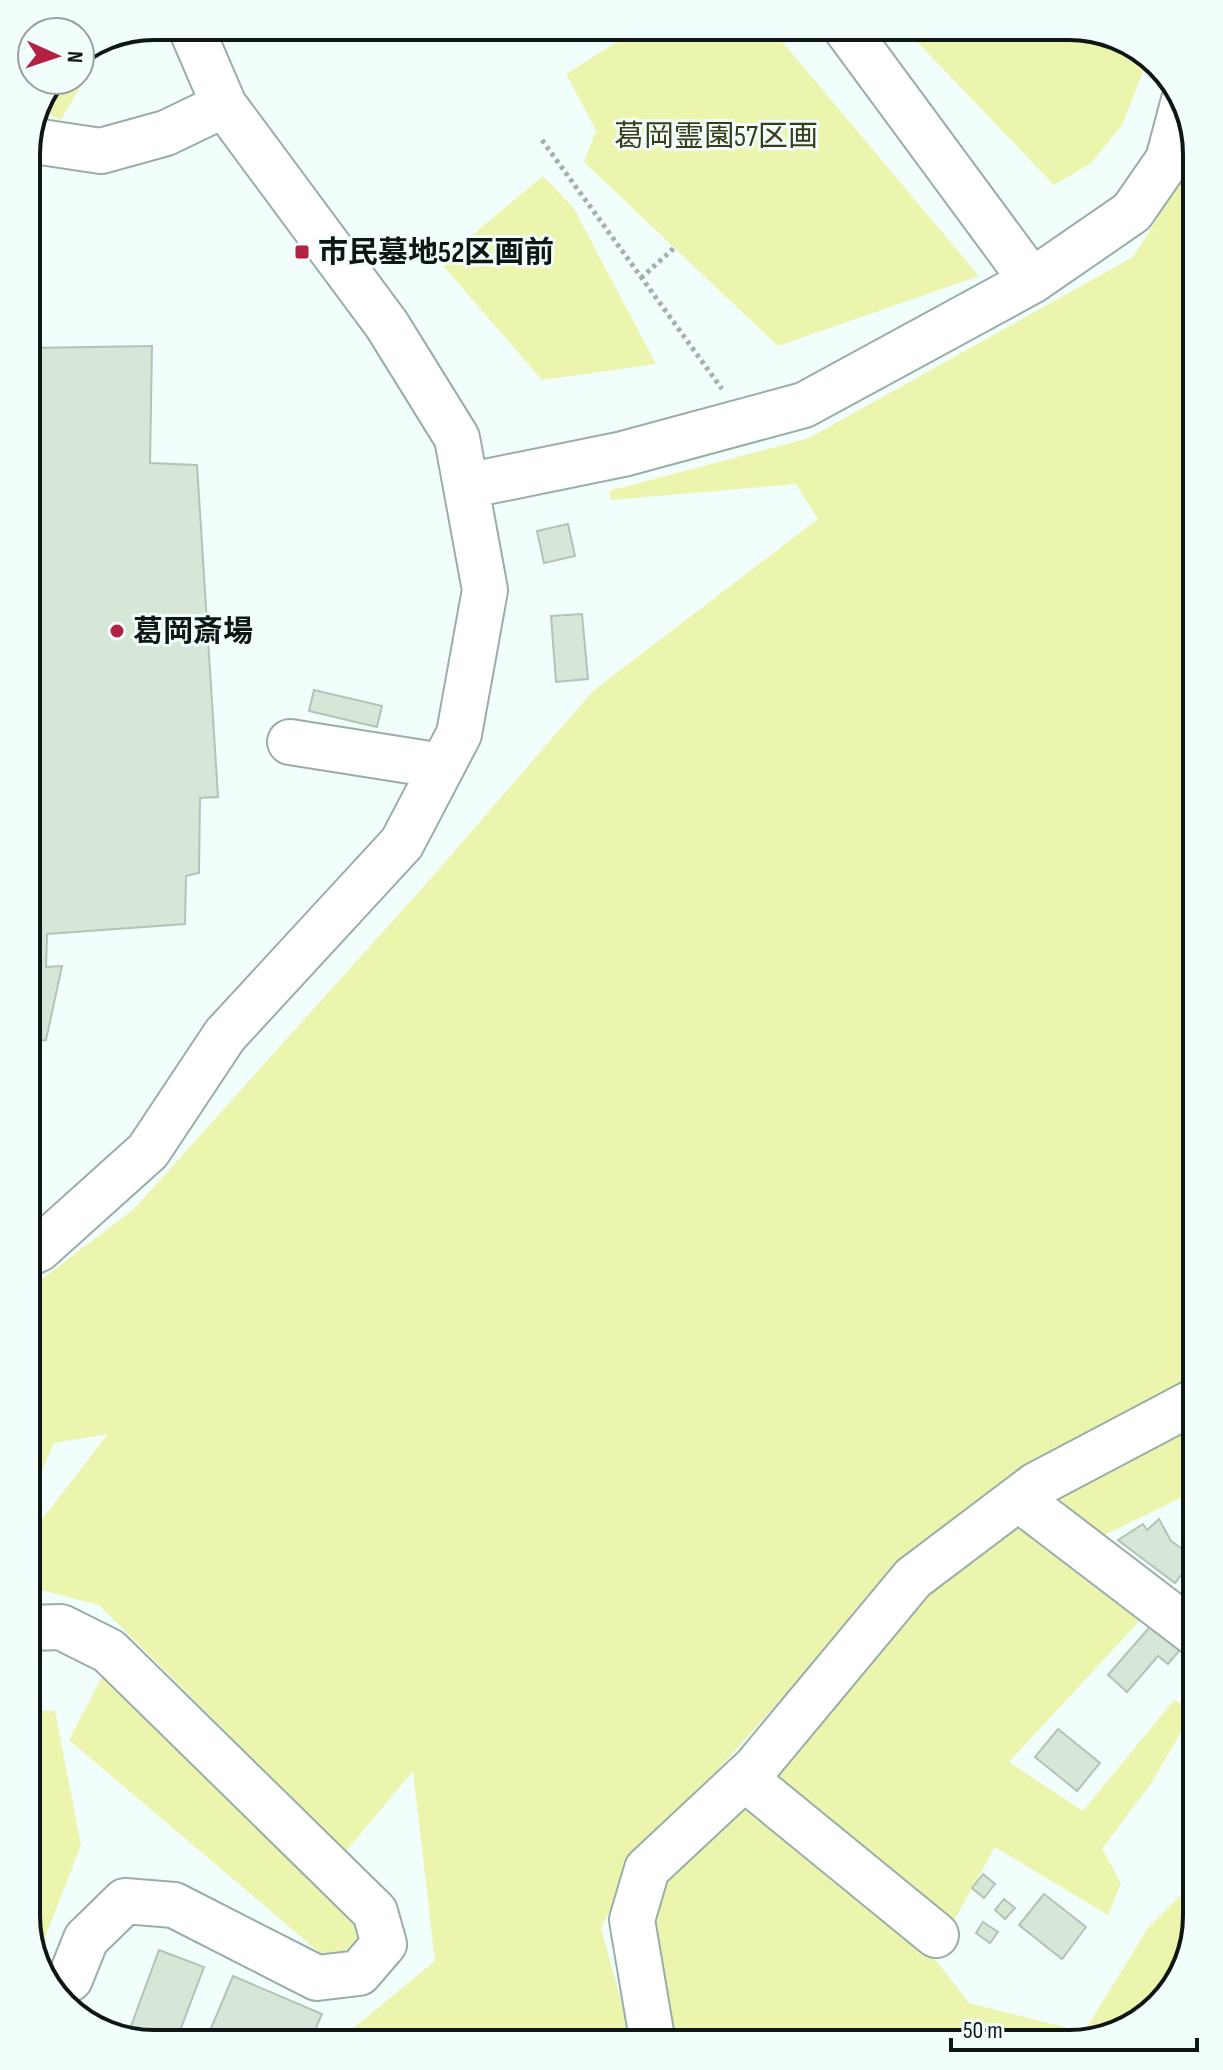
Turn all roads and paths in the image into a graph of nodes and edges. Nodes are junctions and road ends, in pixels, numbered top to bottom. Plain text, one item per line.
1 (196, 40) edge
2 (854, 40) edge
3 (224, 105) junction
4 (1178, 122) edge
5 (542, 140) dead end
6 (41, 142) edge
7 (674, 248) dead end
8 (641, 278) junction
9 (1032, 281) junction
10 (745, 421) junction
11 (466, 486) junction
12 (290, 742) dead end
13 (442, 766) junction
14 (40, 1248) edge
15 (1183, 1407) edge
16 (1019, 1499) junction
17 (1183, 1624) edge
18 (40, 1628) edge
19 (744, 1778) junction
20 (936, 1935) dead end
21 (70, 1979) dead end
22 (651, 2030) edge

1 - 3 street
2 - 9 street
3 - 6 street
3 - 11 street
4 - 9 street
5 - 8 path
7 - 8 path
8 - 10 path
9 - 10 street
10 - 11 street
11 - 13 street
12 - 13 street
13 - 14 street
15 - 16 street
16 - 17 street
16 - 19 street
18 - 21 street
19 - 20 street
19 - 22 street

